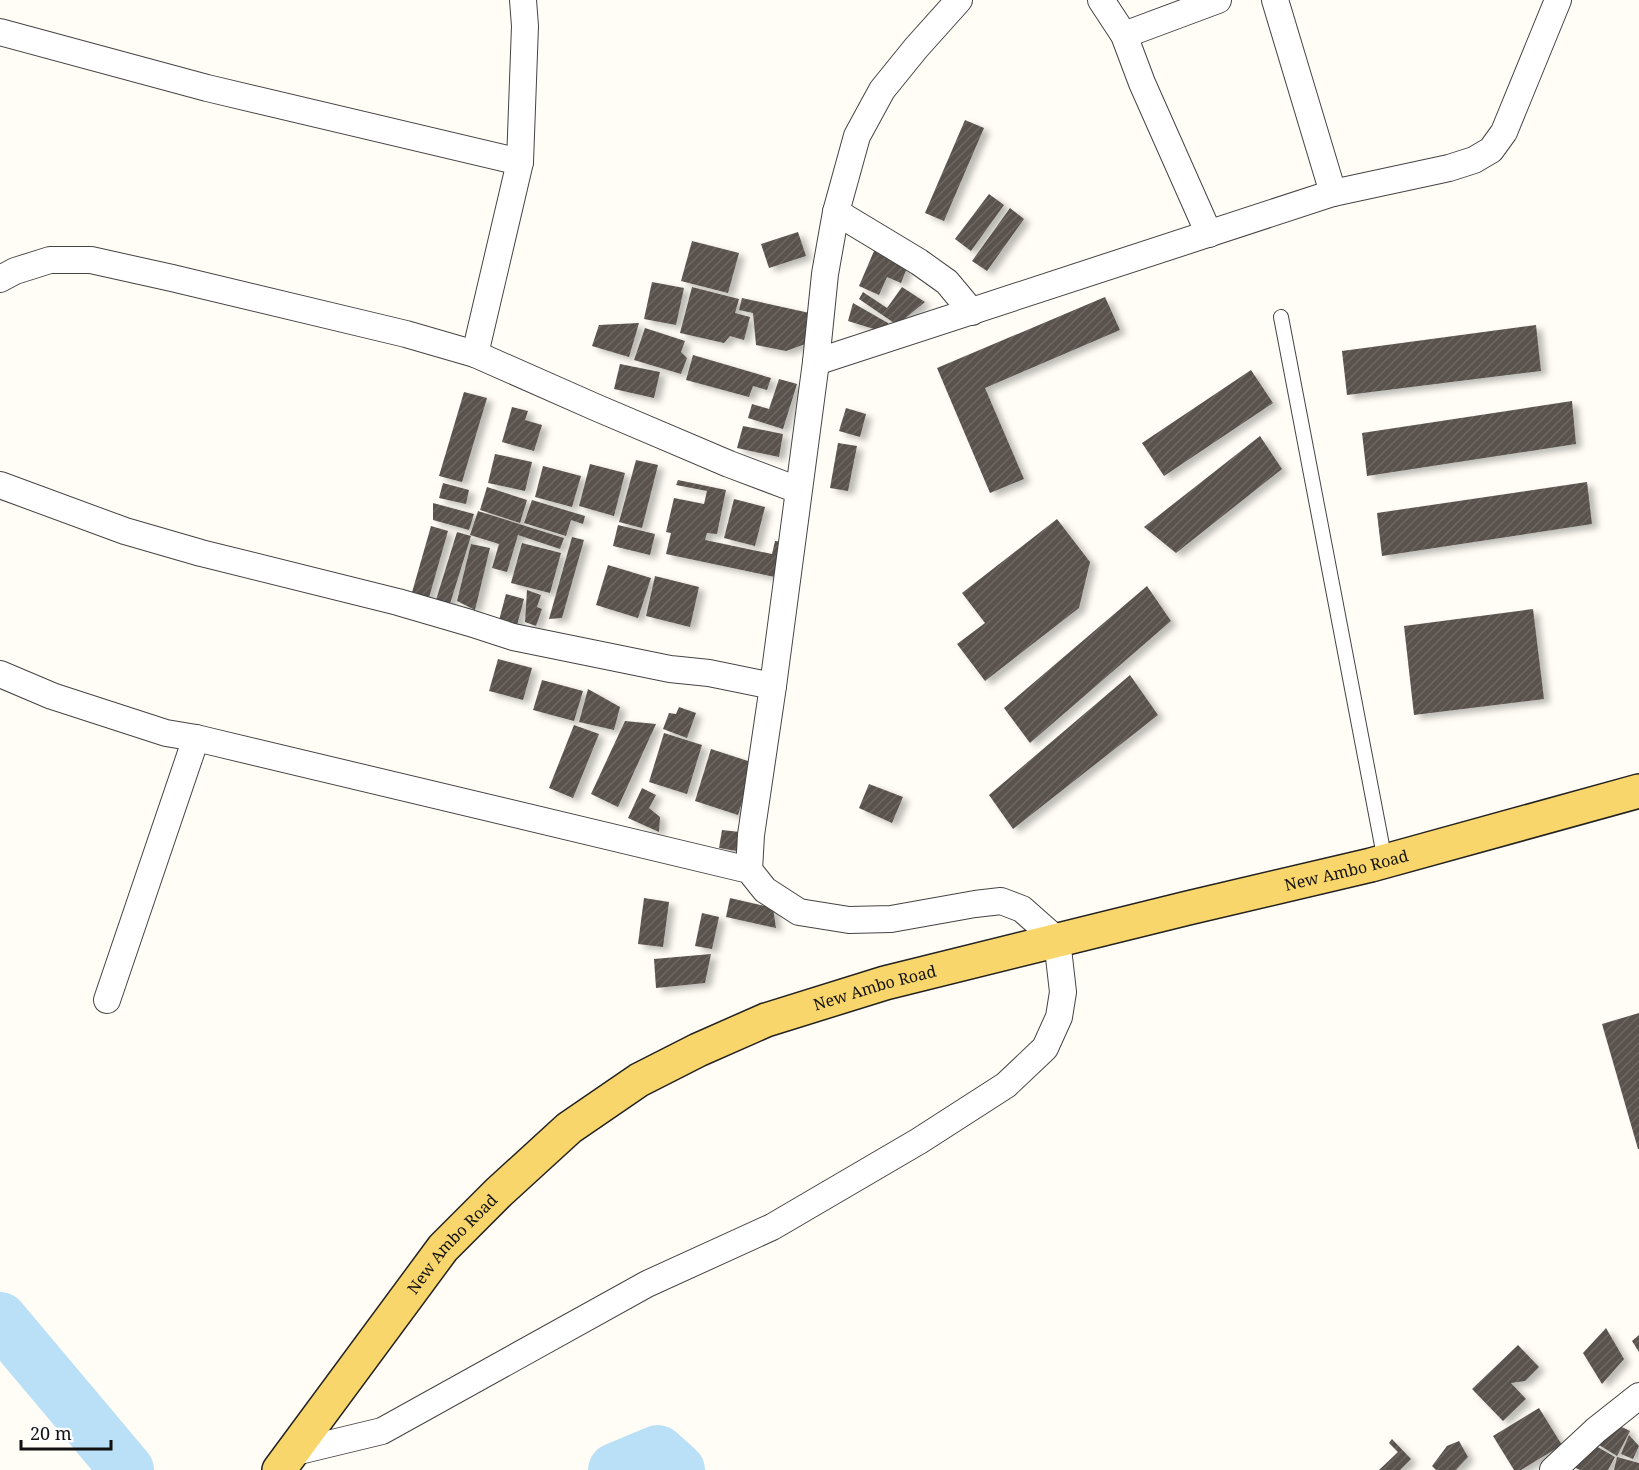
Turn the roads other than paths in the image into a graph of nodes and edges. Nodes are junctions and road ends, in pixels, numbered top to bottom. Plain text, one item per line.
1 (523, 0) edge
2 (959, 0) edge
3 (1101, 0) edge
4 (1218, 0) edge
5 (1275, 0) edge
6 (1558, 0) edge
7 (0, 32) edge
8 (1124, 35) junction
9 (520, 162) junction
10 (1333, 193) junction
11 (836, 212) junction
12 (1209, 234) junction
13 (0, 279) edge
14 (972, 312) junction
15 (1281, 317) dead end
16 (475, 354) junction
17 (816, 362) junction
18 (0, 485) edge
19 (798, 490) junction
20 (0, 674) edge
21 (773, 686) junction
22 (195, 738) junction
23 (1639, 791) edge
24 (1385, 861) junction
25 (748, 870) junction
26 (1057, 940) junction
27 (107, 1000) dead end
28 (1639, 1396) edge
29 (285, 1461) edge
30 (1553, 1470) edge

1 - 9 street
2 - 11 street
3 - 8 street
4 - 8 street
5 - 10 street
6 - 10 street
7 - 9 street
8 - 12 street
9 - 16 street
10 - 12 street
11 - 14 street
11 - 17 street
12 - 14 street
13 - 16 street
14 - 17 street
15 - 24 lane
16 - 19 street
17 - 19 street
18 - 21 street
19 - 21 street
20 - 22 street
21 - 25 street
22 - 25 street
22 - 27 street
23 - 24 main road, New Ambo Road
24 - 26 main road, New Ambo Road
25 - 26 street
26 - 29 main road, New Ambo Road
26 - 29 street
28 - 30 street

